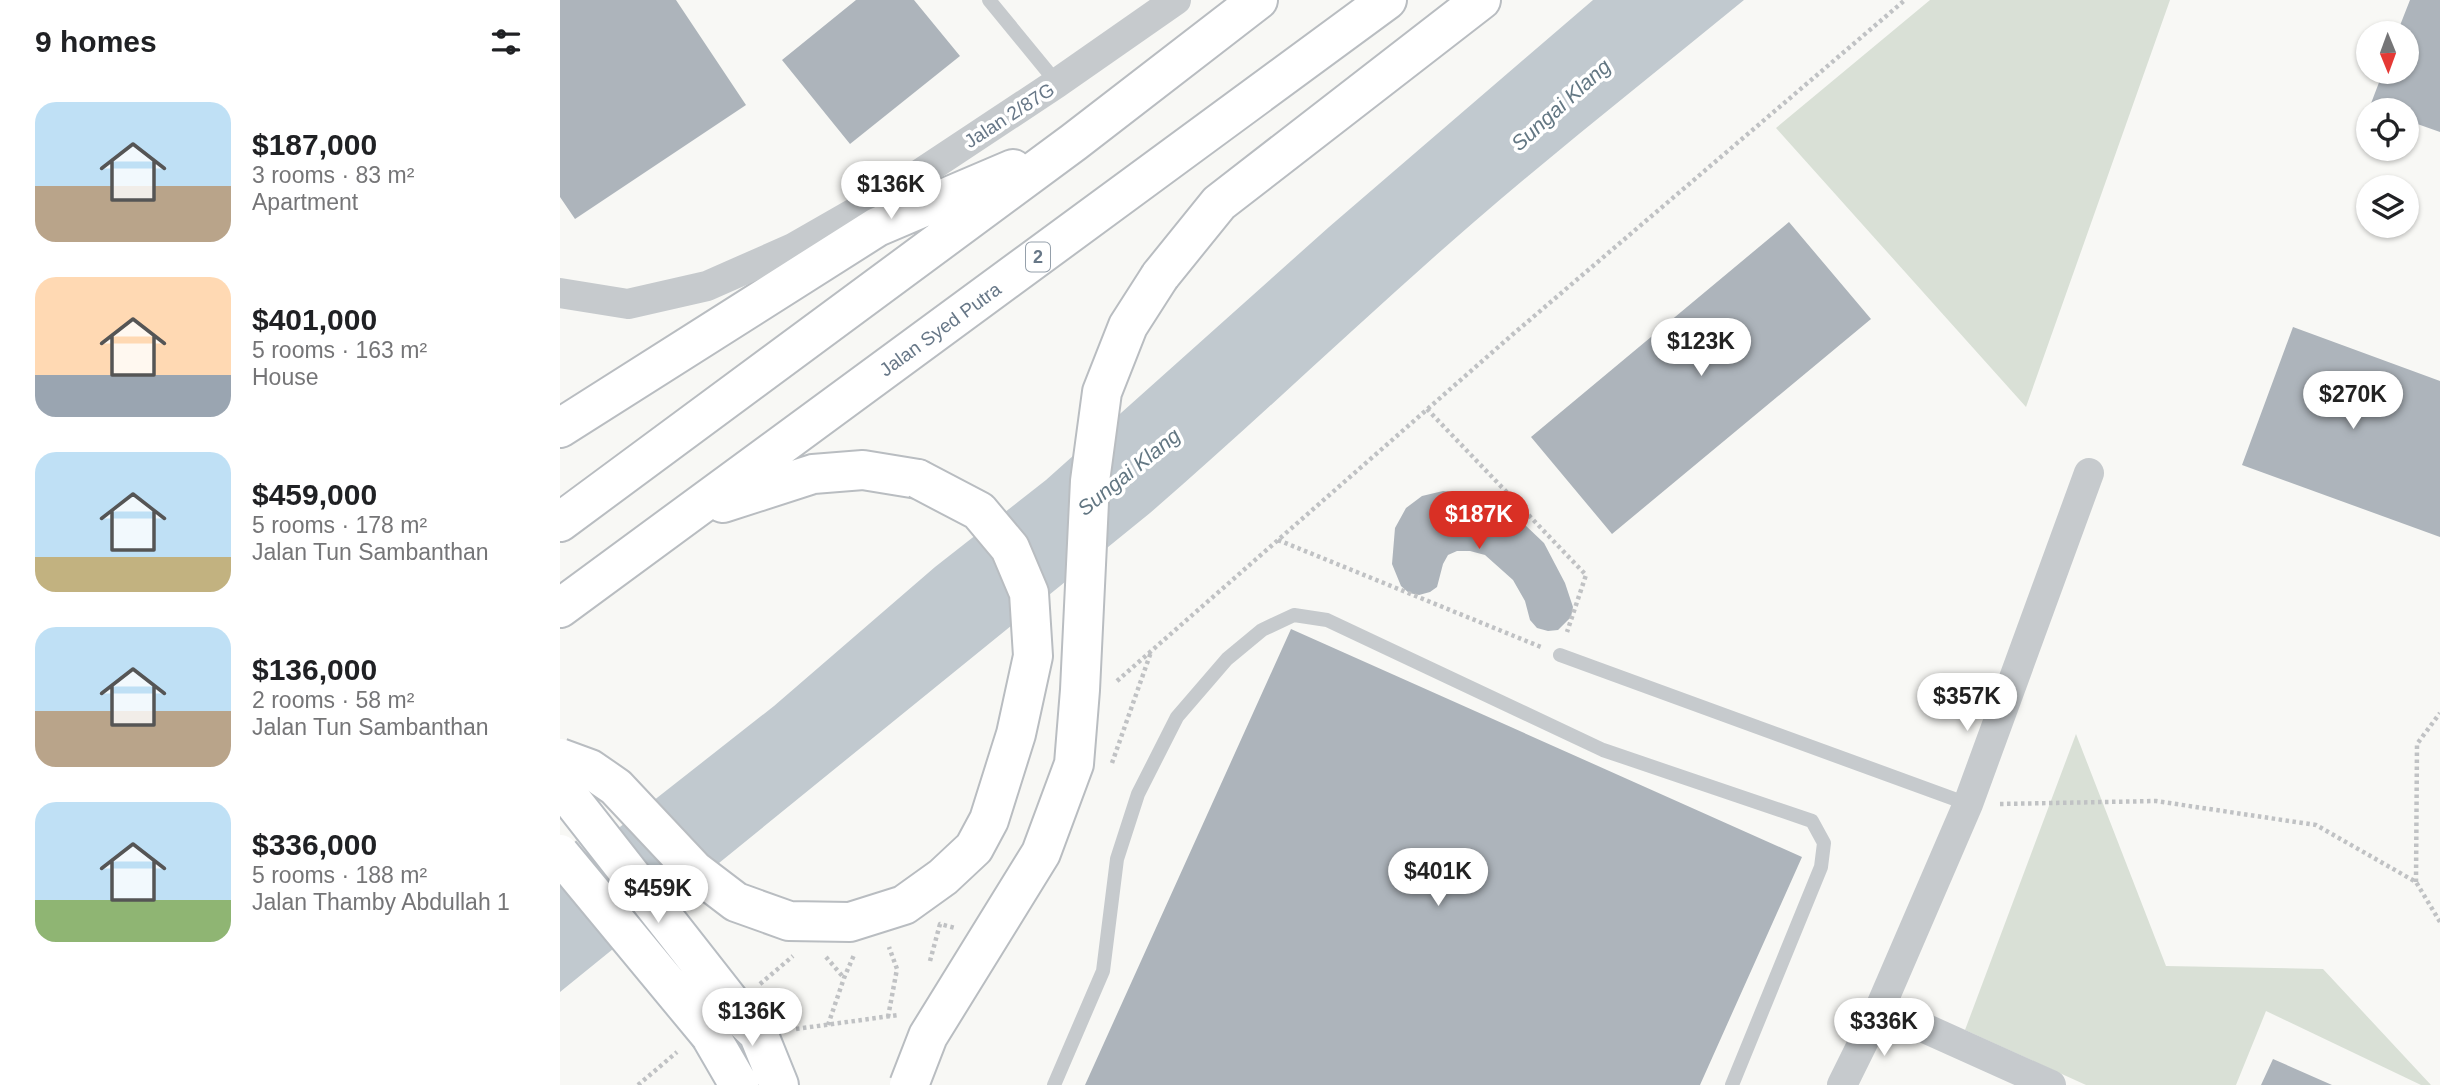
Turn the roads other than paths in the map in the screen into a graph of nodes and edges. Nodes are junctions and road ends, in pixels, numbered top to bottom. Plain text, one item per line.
1 (989, 0) edge
2 (1177, 0) edge
3 (1258, 0) edge
4 (1387, 0) edge
5 (1481, 0) edge
6 (1057, 83) junction
7 (1074, 142) junction
8 (560, 293) edge
9 (833, 320) junction
10 (560, 428) edge
11 (2089, 473) dead end
12 (560, 494) edge
13 (689, 514) junction
14 (560, 522) edge
15 (560, 608) edge
16 (1560, 655) road end
17 (560, 758) edge
18 (560, 785) edge
19 (1968, 804) junction
20 (560, 854) edge
21 (1881, 1008) junction
22 (739, 1085) edge
23 (779, 1085) edge
24 (909, 1085) edge
25 (1055, 1085) edge
26 (1732, 1085) edge
27 (1842, 1085) edge
28 (2051, 1085) edge

1 - 6 lane
2 - 6 street, Jalan 2/87G
3 - 7 main road
4 - 13 main road, Jalan Syed Putra / 2
5 - 24 main road, bridge
6 - 8 street, Jalan 2/87G
7 - 9 main road
7 - 10 main road
9 - 12 main road
9 - 14 main road
11 - 19 street
13 - 15 main road, Jalan Syed Putra / 2
13 - 17 main road, bridge
16 - 19 lane
18 - 23 main road, bridge
19 - 21 street
20 - 22 main road, bridge
21 - 27 street
21 - 28 street
25 - 26 lane

